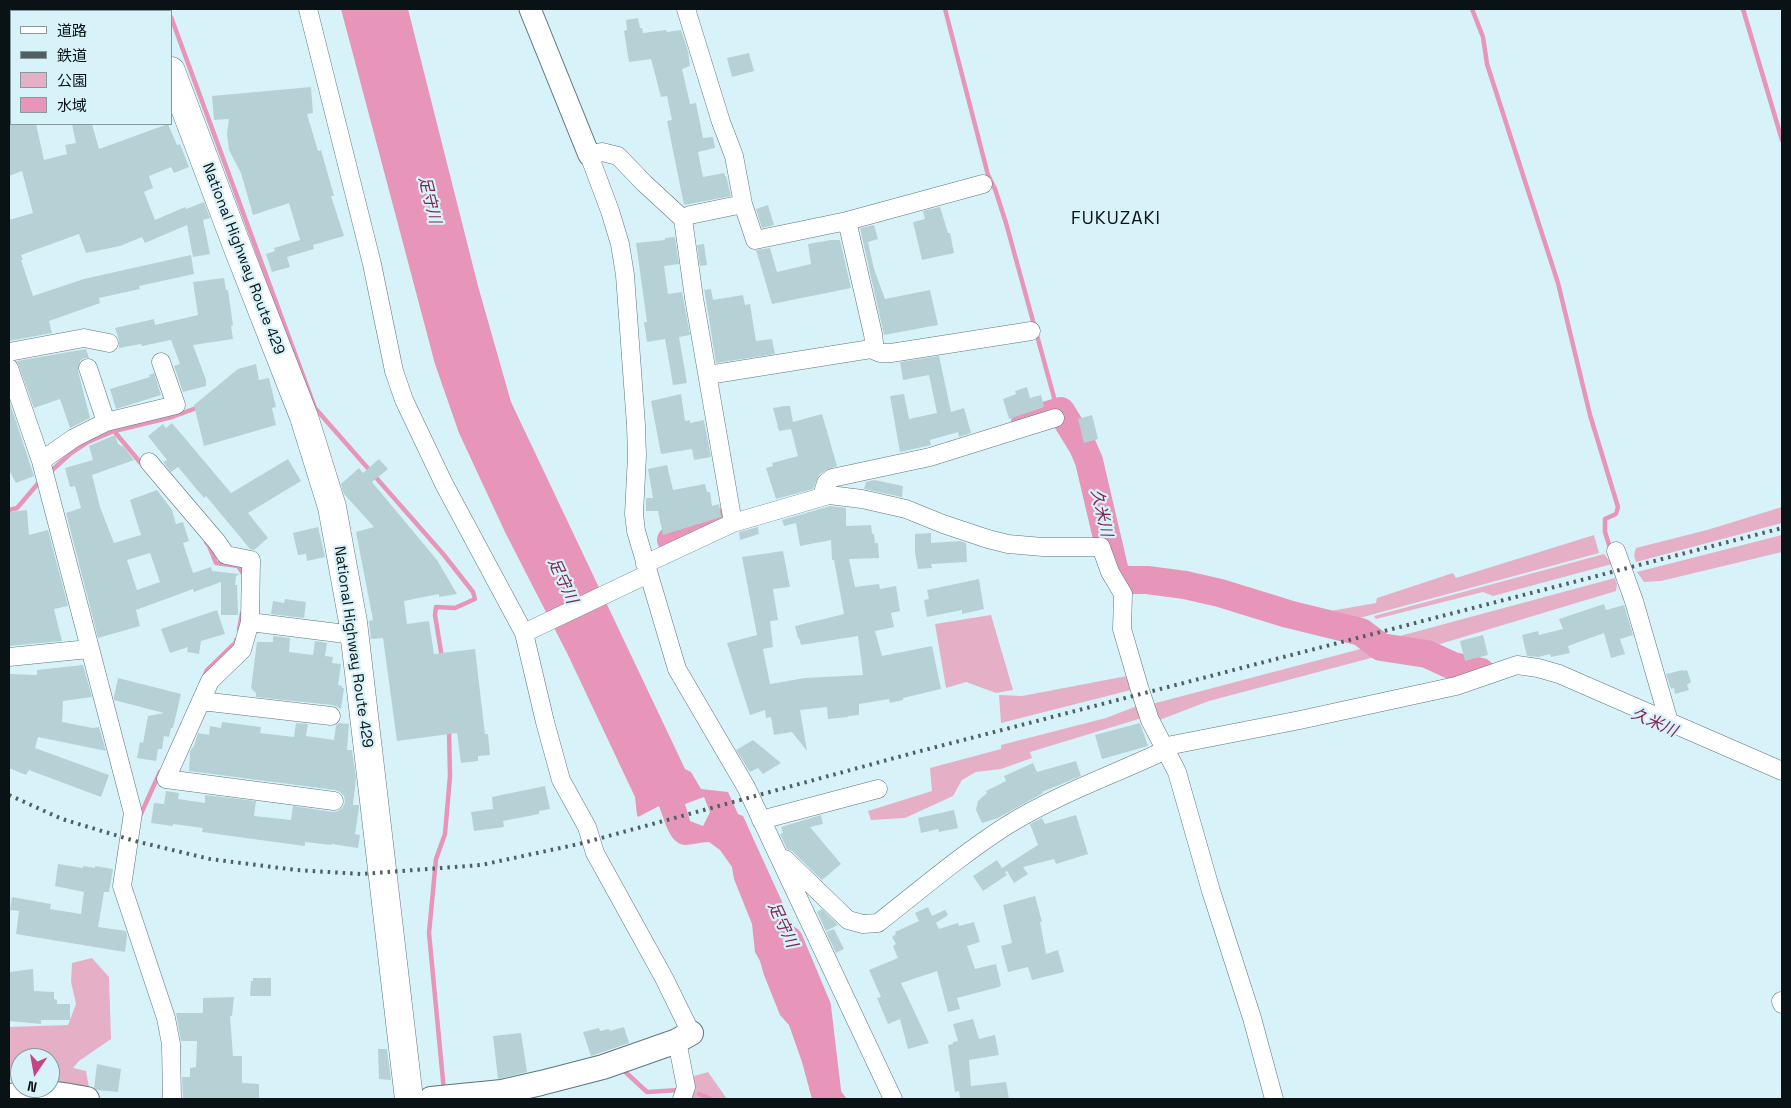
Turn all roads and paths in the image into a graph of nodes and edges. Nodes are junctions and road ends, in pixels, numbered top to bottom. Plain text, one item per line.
1 (308, 9) edge
2 (530, 9) edge
3 (686, 9) edge
4 (172, 74) edge
5 (589, 155) junction
6 (983, 184) dead end
7 (743, 204) junction
8 (683, 219) junction
9 (847, 221) junction
10 (1031, 331) dead end
11 (109, 343) dead end
12 (875, 351) junction
13 (9, 352) edge
14 (162, 362) dead end
15 (9, 368) edge
16 (88, 368) dead end
17 (708, 375) junction
18 (1055, 418) dead end
19 (106, 422) junction
20 (41, 461) junction
21 (149, 462) dead end
22 (822, 496) junction
23 (732, 524) junction
24 (1616, 551) dead end
25 (642, 573) junction
26 (250, 622) junction
27 (527, 632) junction
28 (354, 635) junction
29 (90, 648) junction
30 (9, 657) edge
31 (201, 701) junction
32 (331, 716) dead end
33 (1669, 722) junction
34 (1165, 749) junction
35 (1782, 771) edge
36 (878, 789) dead end
37 (334, 801) dead end
38 (761, 820) junction
39 (777, 852) junction
40 (684, 1037) junction
41 (9, 1097) edge
42 (86, 1099) edge
43 (172, 1099) edge
44 (410, 1099) edge
45 (431, 1099) edge
46 (682, 1099) edge
47 (894, 1099) edge
48 (1274, 1099) edge

1 - 27 street
2 - 5 street
3 - 7 street
4 - 28 highway, National Highway Route 429
5 - 8 street
5 - 25 street
6 - 9 street
7 - 8 street
7 - 9 street
8 - 17 street
9 - 12 street
10 - 12 street
11 - 13 street
12 - 17 street
14 - 19 street
15 - 20 street
16 - 19 street
17 - 23 street
18 - 22 street
19 - 20 street
20 - 29 street
21 - 26 street
22 - 23 street
22 - 34 street
23 - 25 street
24 - 33 street
25 - 27 street
25 - 38 street
26 - 28 street
26 - 31 street
27 - 40 street
28 - 44 highway, National Highway Route 429
29 - 30 street
29 - 43 street
31 - 32 street
31 - 37 street
33 - 34 street
33 - 35 street
34 - 39 street
34 - 48 street
36 - 38 street
38 - 39 street
39 - 47 street
40 - 45 main road
40 - 46 street
41 - 42 main road

